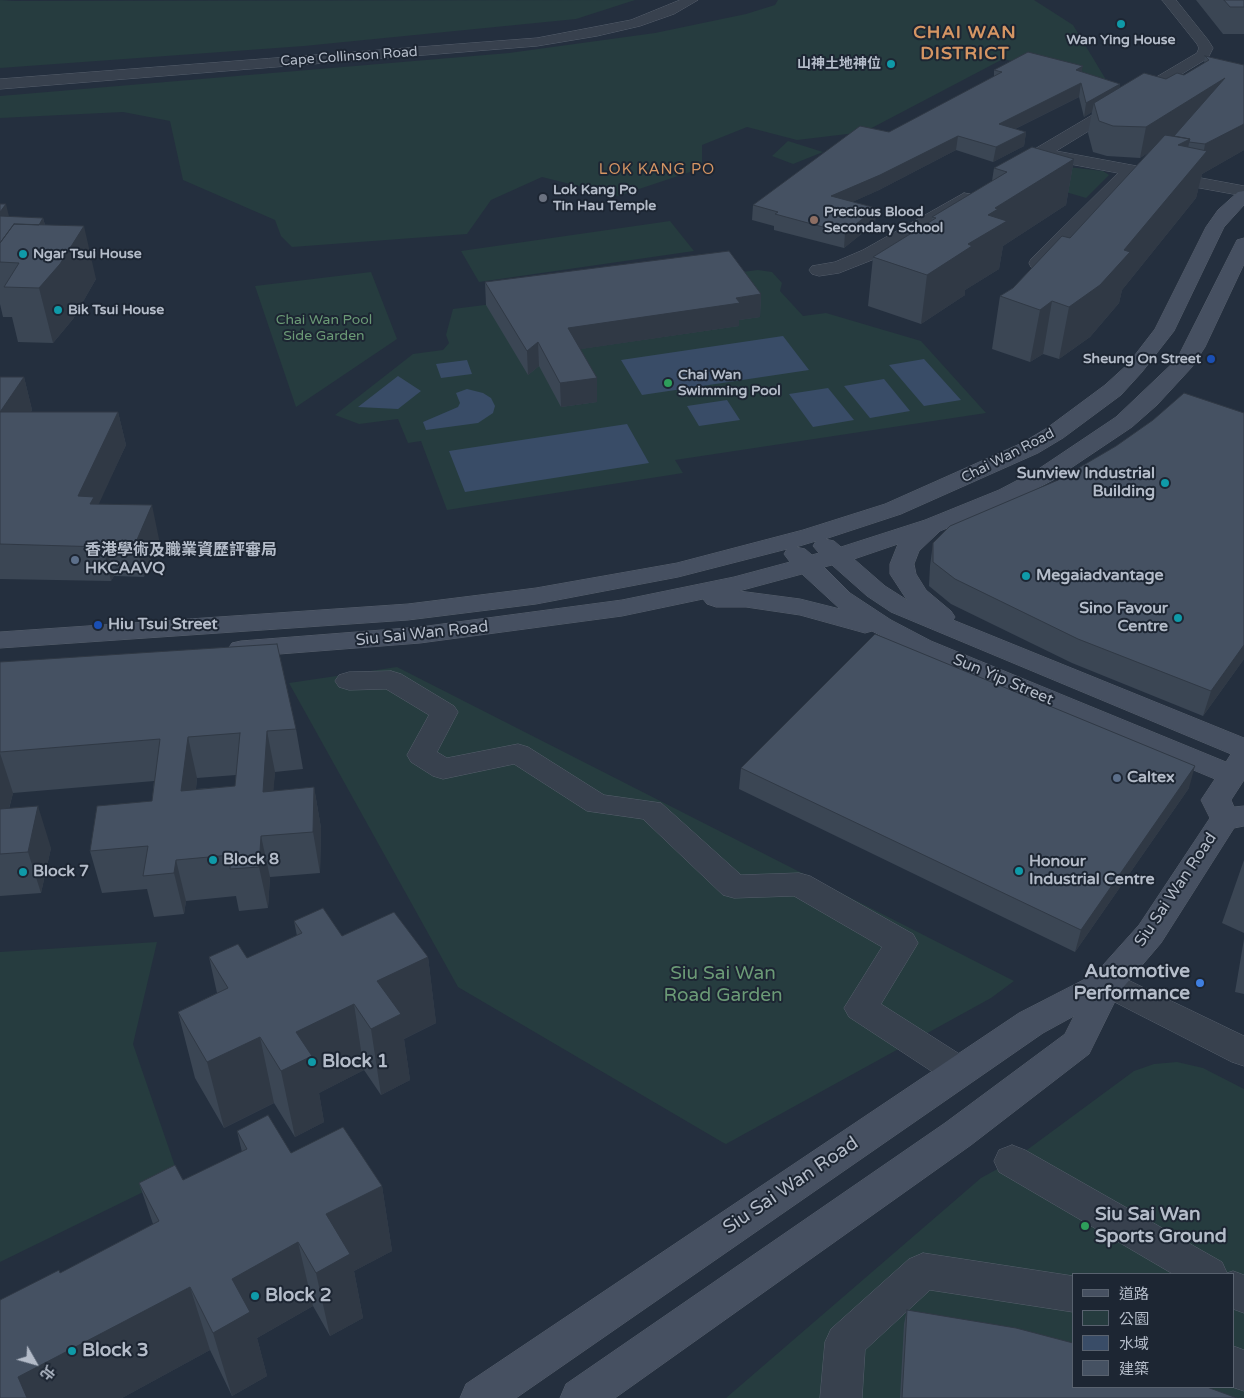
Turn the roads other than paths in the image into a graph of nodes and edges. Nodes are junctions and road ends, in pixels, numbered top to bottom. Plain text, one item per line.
1 (691, 0) edge
2 (1170, 0) edge
3 (0, 84) edge
4 (1040, 153) junction
5 (1131, 170) junction
6 (1000, 177) edge
7 (975, 191) edge
8 (1244, 191) edge
9 (1244, 196) edge
10 (1207, 242) junction
11 (1243, 247) edge
12 (819, 270) dead end
13 (1026, 275) edge
14 (934, 525) junction
15 (812, 535) junction
16 (784, 543) junction
17 (837, 556) junction
18 (807, 565) junction
19 (622, 608) junction
20 (969, 636) junction
21 (0, 640) edge
22 (922, 647) junction
23 (122, 657) edge
24 (349, 681) dead end
25 (1244, 749) edge
26 (1240, 771) edge
27 (1235, 817) edge
28 (1107, 983) junction
29 (1244, 1052) edge
30 (960, 1072) junction
31 (1012, 1161) dead end
32 (1206, 1273) edge
33 (1072, 1294) edge
34 (481, 1398) edge
35 (581, 1398) edge
36 (841, 1398) edge

1 - 3 street, Cape Collinson Road
2 - 4 street
4 - 5 street
4 - 6 street
5 - 8 street
5 - 13 street
7 - 12 street
9 - 10 main road, Chai Wan Road
10 - 11 main road
10 - 15 main road, Chai Wan Road
11 - 14 main road, Chai Wan Road
14 - 17 main road, Chai Wan Road
14 - 20 main road
15 - 16 main road, Chai Wan Road
15 - 17 main road, Sun Yip Street
16 - 18 main road, Sun Yip Street
16 - 21 main road, Siu Sai Wan Road
17 - 18 main road, Siu Sai Wan Road
17 - 20 main road, Sun Yip Street
18 - 19 main road, Siu Sai Wan Road
18 - 22 main road, Sun Yip Street
19 - 22 main road
19 - 23 main road, Siu Sai Wan Road
20 - 25 main road, Sun Yip Street
22 - 26 main road, Sun Yip Street
24 - 30 street
26 - 27 main road, Siu Sai Wan Road
27 - 28 main road, Siu Sai Wan Road
28 - 29 street
28 - 30 main road, Siu Sai Wan Road
28 - 35 main road, Siu Sai Wan Road
30 - 34 main road, Siu Sai Wan Road
31 - 32 street
33 - 36 street

